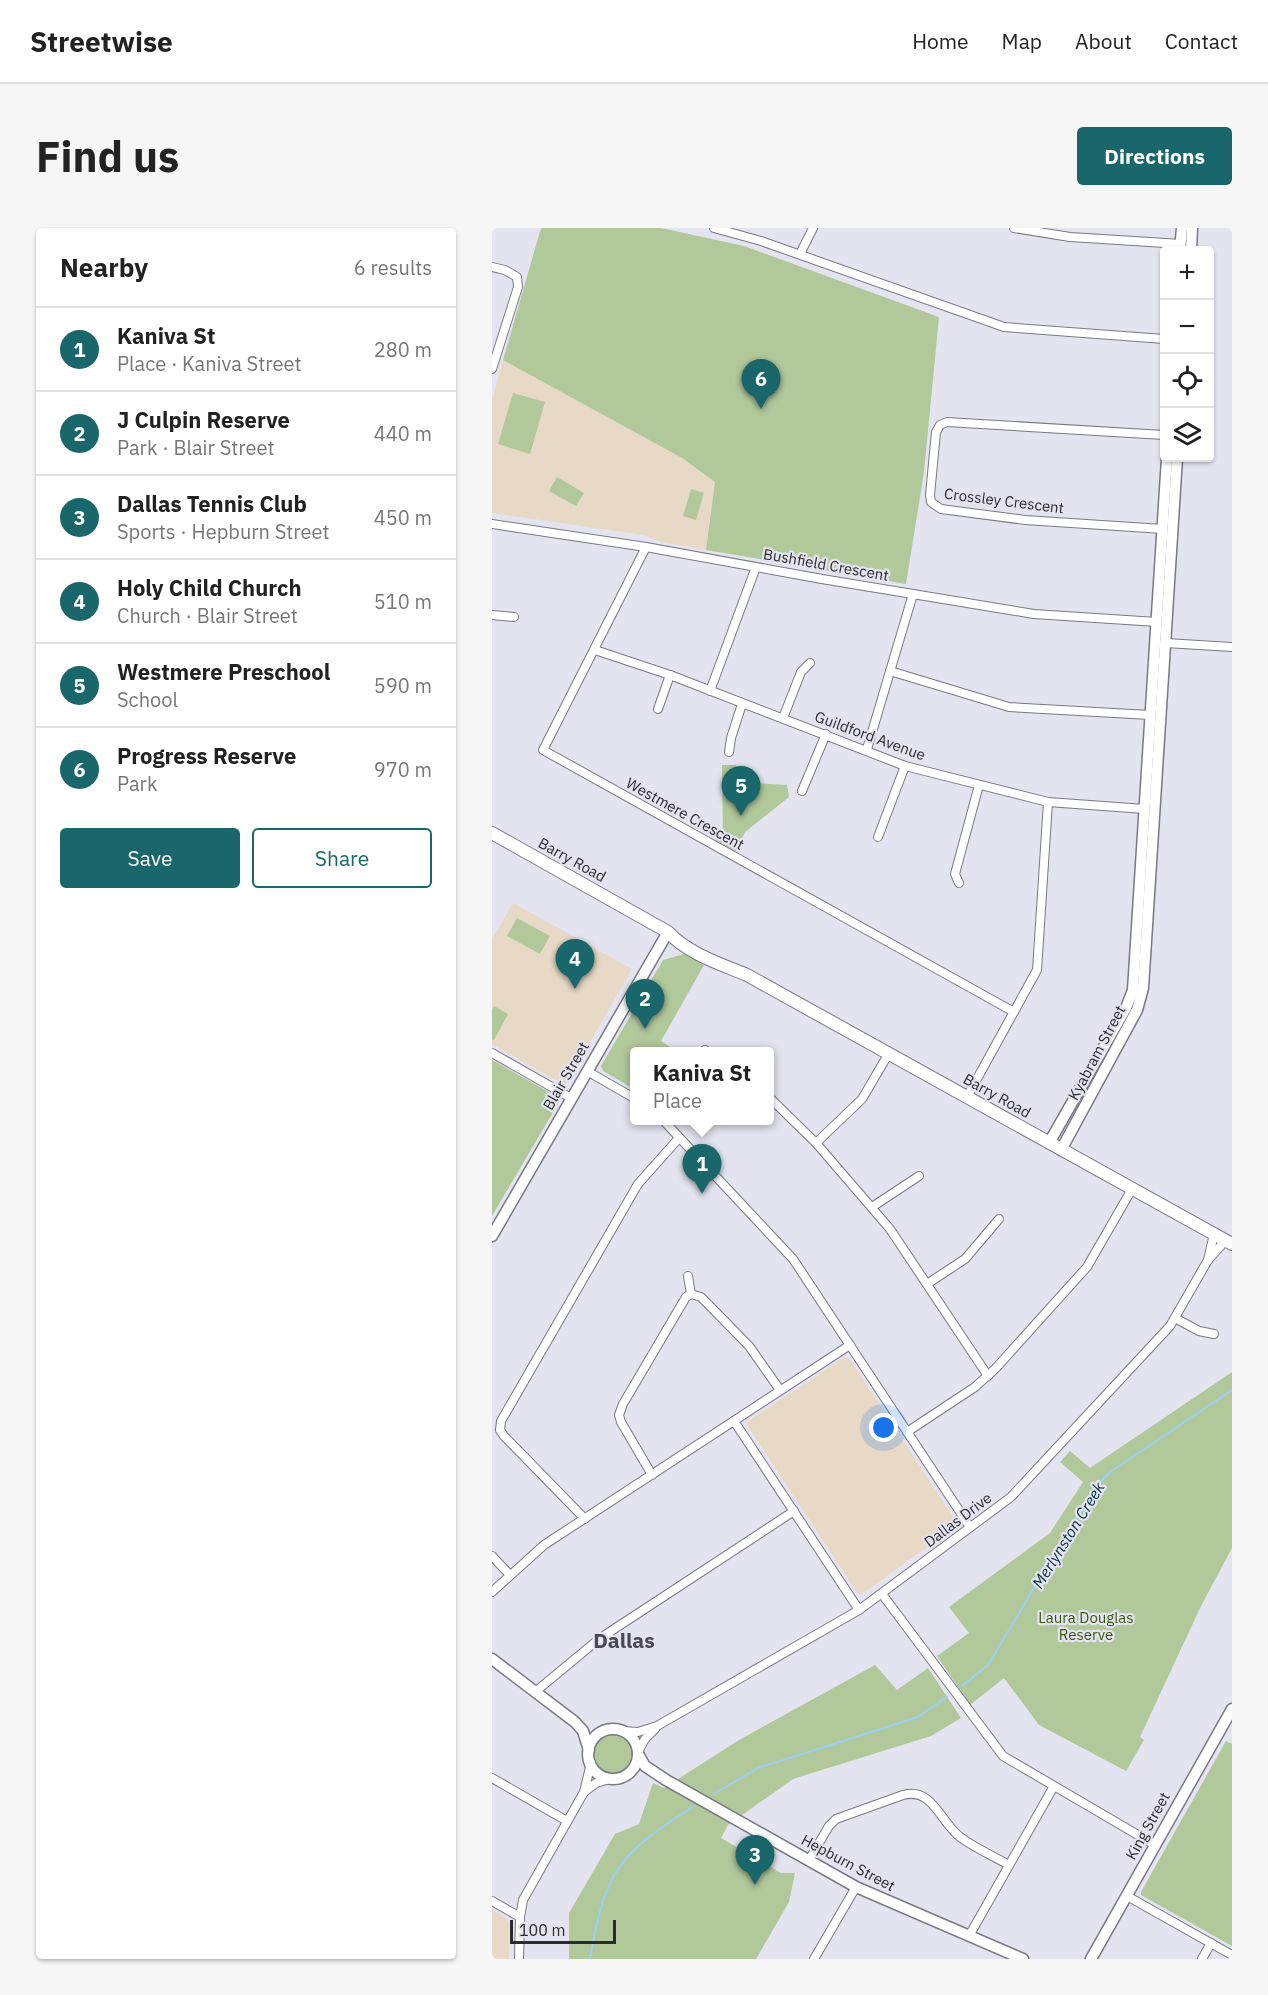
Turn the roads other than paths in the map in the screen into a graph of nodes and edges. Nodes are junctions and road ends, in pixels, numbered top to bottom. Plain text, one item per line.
1 (716, 228) edge
2 (813, 228) edge
3 (1014, 228) edge
4 (1182, 228) edge
5 (1192, 228) edge
6 (1160, 246) edge
7 (1185, 246) edge
8 (1187, 246) edge
9 (800, 254) junction
10 (492, 267) edge
11 (1160, 339) edge
12 (494, 354) edge
13 (492, 369) edge
14 (1160, 435) edge
15 (1167, 462) edge
16 (1176, 462) edge
17 (1169, 504) junction
18 (492, 524) edge
19 (1162, 529) junction
20 (646, 547) junction
21 (756, 567) junction
22 (913, 594) junction
23 (492, 615) edge
24 (514, 617) dead end
25 (1161, 625) junction
26 (1166, 643) junction
27 (1232, 647) edge
28 (594, 650) junction
29 (810, 663) dead end
30 (890, 670) junction
31 (670, 675) junction
32 (710, 691) junction
33 (742, 704) junction
34 (658, 709) dead end
35 (1150, 716) junction
36 (783, 718) junction
37 (826, 734) junction
38 (867, 750) junction
39 (729, 752) dead end
40 (905, 765) junction
41 (979, 785) junction
42 (802, 791) dead end
43 (1048, 802) junction
44 (1150, 809) junction
45 (878, 837) dead end
46 (494, 838) edge
47 (959, 883) dead end
48 (668, 932) junction
49 (1139, 966) junction
50 (1014, 1012) junction
51 (492, 1053) edge
52 (889, 1053) junction
53 (587, 1071) junction
54 (630, 1096) edge
55 (967, 1097) junction
56 (571, 1098) junction
57 (774, 1102) edge
58 (667, 1125) edge
59 (679, 1138) junction
60 (816, 1143) junction
61 (1049, 1143) junction
62 (1061, 1150) junction
63 (919, 1176) dead end
64 (1132, 1189) junction
65 (872, 1207) junction
66 (999, 1219) dead end
67 (492, 1236) edge
68 (1224, 1240) edge
69 (688, 1276) dead end
70 (927, 1284) junction
71 (691, 1294) junction
72 (1175, 1318) junction
73 (1214, 1334) dead end
74 (850, 1345) junction
75 (988, 1376) junction
76 (780, 1390) junction
77 (619, 1415) junction
78 (608, 1416) dead end
79 (734, 1421) junction
80 (907, 1432) junction
81 (497, 1434) edge
82 (652, 1475) junction
83 (794, 1511) junction
84 (585, 1519) junction
85 (970, 1527) junction
86 (492, 1556) edge
87 (510, 1575) junction
88 (492, 1592) edge
89 (882, 1594) junction
90 (859, 1610) junction
91 (492, 1659) edge
92 (536, 1692) junction
93 (1232, 1709) edge
94 (575, 1722) junction
95 (657, 1726) junction
96 (604, 1731) junction
97 (623, 1731) junction
98 (589, 1750) junction
99 (638, 1753) junction
100 (591, 1763) junction
101 (628, 1774) junction
102 (492, 1778) edge
103 (613, 1778) junction
104 (666, 1780) junction
105 (1054, 1786) junction
106 (584, 1792) junction
107 (567, 1821) junction
108 (1155, 1845) junction
109 (809, 1860) junction
110 (1009, 1865) junction
111 (856, 1887) junction
112 (1127, 1896) junction
113 (492, 1901) edge
114 (520, 1917) junction
115 (969, 1936) junction
116 (1211, 1943) junction
117 (1232, 1955) edge
118 (519, 1959) edge
119 (814, 1959) edge
120 (1023, 1959) edge
121 (1091, 1959) edge
122 (1202, 1959) edge

1 - 9 street
2 - 9 street
3 - 6 street
4 - 7 street
5 - 8 street
9 - 11 street
10 - 12 street
12 - 13 street
14 - 19 street, Crossley Crescent
15 - 17 street, Kyabram Street
16 - 17 street, Kyabram Street
17 - 19 street, Kyabram Street
17 - 25 street, Kyabram Street
18 - 20 street, Bushfield Crescent
19 - 25 street, Kyabram Street
20 - 21 street, Bushfield Crescent
20 - 28 street, Westmere Crescent
21 - 22 street, Bushfield Crescent
21 - 32 street
22 - 25 street, Bushfield Crescent
22 - 30 street
23 - 24 street
25 - 26 street, Kyabram Street
25 - 35 street, Kyabram Street
26 - 27 street
26 - 44 street, Kyabram Street
28 - 31 street, Guildford Avenue
28 - 50 street, Westmere Crescent
29 - 36 street
30 - 35 street
30 - 38 street
31 - 32 street, Guildford Avenue
31 - 34 street
32 - 33 street, Guildford Avenue
33 - 36 street, Guildford Avenue
33 - 39 street
35 - 44 street, Kyabram Street
36 - 37 street, Guildford Avenue
37 - 38 street, Guildford Avenue
37 - 42 street
38 - 40 street, Guildford Avenue
40 - 41 street, Guildford Avenue
40 - 45 street
41 - 43 street, Guildford Avenue
41 - 47 street
43 - 44 street, Guildford Avenue
43 - 50 street
44 - 49 street, Kyabram Street
46 - 48 main road, Barry Road
48 - 52 main road, Barry Road
48 - 53 street, Blair Street
49 - 61 street, Kyabram Street
49 - 62 street, Kyabram Street
50 - 55 street
51 - 56 street
52 - 55 main road, Barry Road
52 - 60 street
53 - 54 street
53 - 56 street, Blair Street
55 - 61 main road, Barry Road
56 - 67 street, Blair Street
57 - 60 street
58 - 59 street
59 - 74 street
59 - 81 street
60 - 65 street
61 - 62 main road, Barry Road
62 - 64 main road, Barry Road
63 - 65 street
64 - 68 main road, Barry Road
64 - 75 street
65 - 70 street
66 - 70 street
68 - 72 street, Dallas Drive
69 - 71 street
70 - 75 street
71 - 76 street
71 - 77 street
72 - 73 street
72 - 85 street, Dallas Drive
74 - 76 street
74 - 80 street
75 - 80 street
76 - 79 street
77 - 78 street
77 - 82 street
79 - 82 street
79 - 83 street
80 - 85 street
81 - 84 street
82 - 84 street
83 - 90 street
83 - 92 street
84 - 87 street
85 - 89 street, Dallas Drive
86 - 87 street
87 - 88 street
89 - 90 street, Dallas Drive
89 - 105 street
90 - 95 street, Dallas Drive
91 - 92 street
92 - 94 street
93 - 108 street, King Street
94 - 96 street
94 - 98 street
95 - 97 street, Dallas Drive
95 - 99 street, Dallas Drive
96 - 97 street
96 - 98 street
97 - 99 street
98 - 100 street
99 - 101 street
99 - 104 street, Hepburn Street
100 - 103 street
100 - 106 street
101 - 103 street
101 - 104 street, Hepburn Street
102 - 107 street
103 - 106 street
104 - 109 street, Hepburn Street
105 - 108 street
105 - 110 street
106 - 107 street
107 - 114 street
108 - 112 street, King Street
109 - 110 street
109 - 111 street, Hepburn Street
110 - 115 street
111 - 115 street, Hepburn Street
111 - 119 street
112 - 116 street
112 - 121 street, King Street
113 - 114 street
114 - 118 street
115 - 120 street, Hepburn Street
116 - 117 street
116 - 122 street

